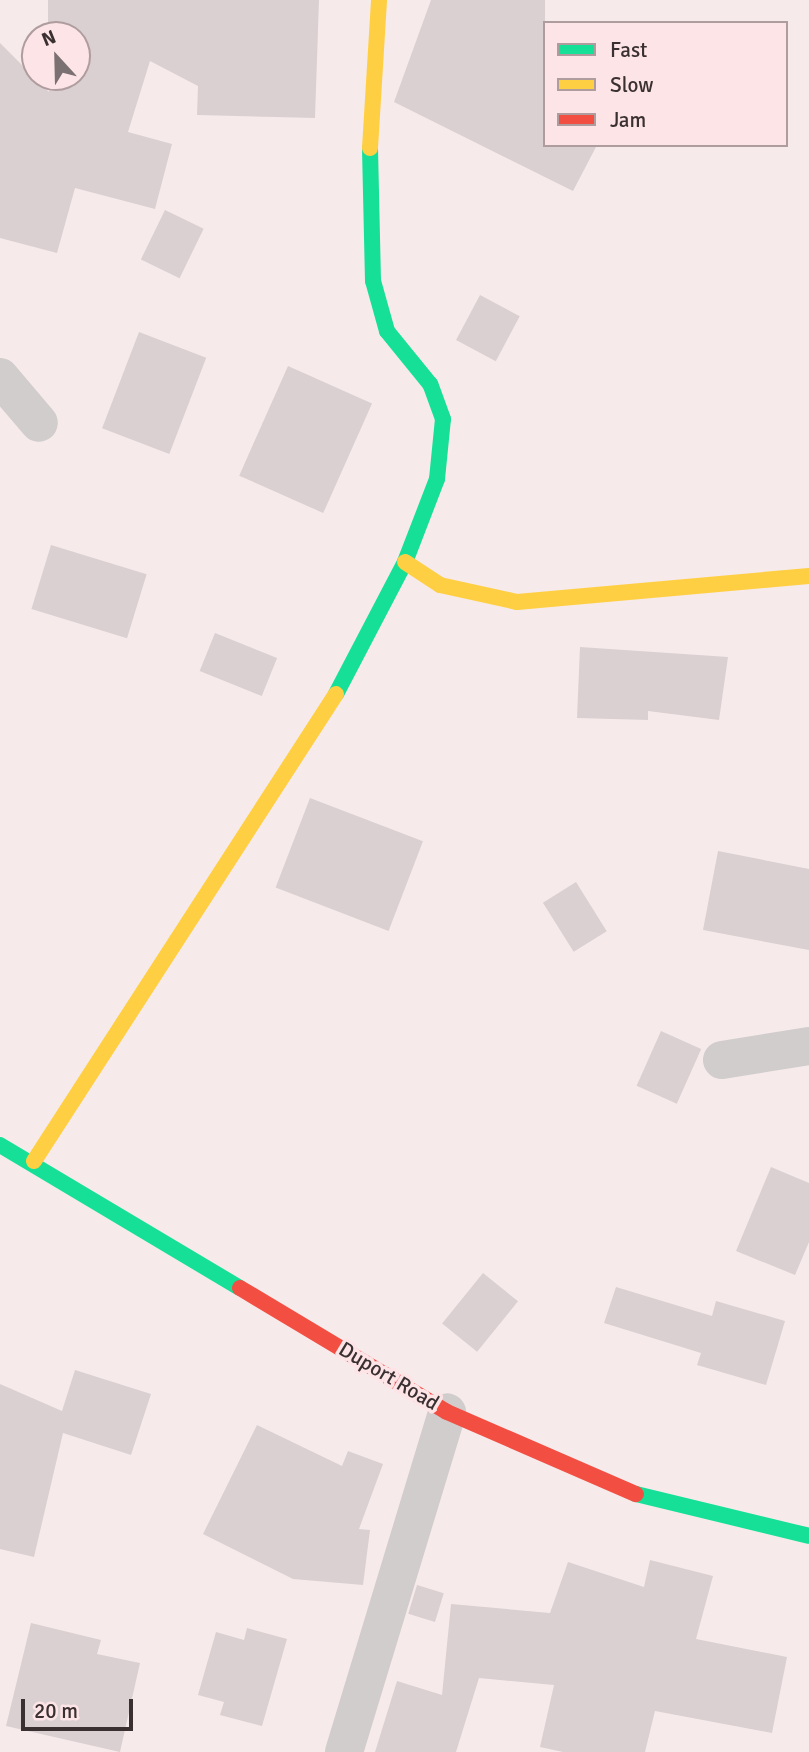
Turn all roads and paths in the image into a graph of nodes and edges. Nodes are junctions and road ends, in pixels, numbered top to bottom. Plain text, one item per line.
1 (379, 0) edge
2 (0, 377) edge
3 (39, 423) dead end
4 (405, 562) junction
5 (809, 576) edge
6 (809, 1046) edge
7 (722, 1060) dead end
8 (0, 1145) edge
9 (34, 1161) junction
10 (447, 1412) junction
11 (809, 1536) edge
12 (344, 1752) edge

1 - 4 street
2 - 3 street
4 - 5 street
4 - 9 street
6 - 7 street
8 - 9 street, Duport Road
9 - 10 street, Duport Road
10 - 11 street, Duport Road
10 - 12 street

